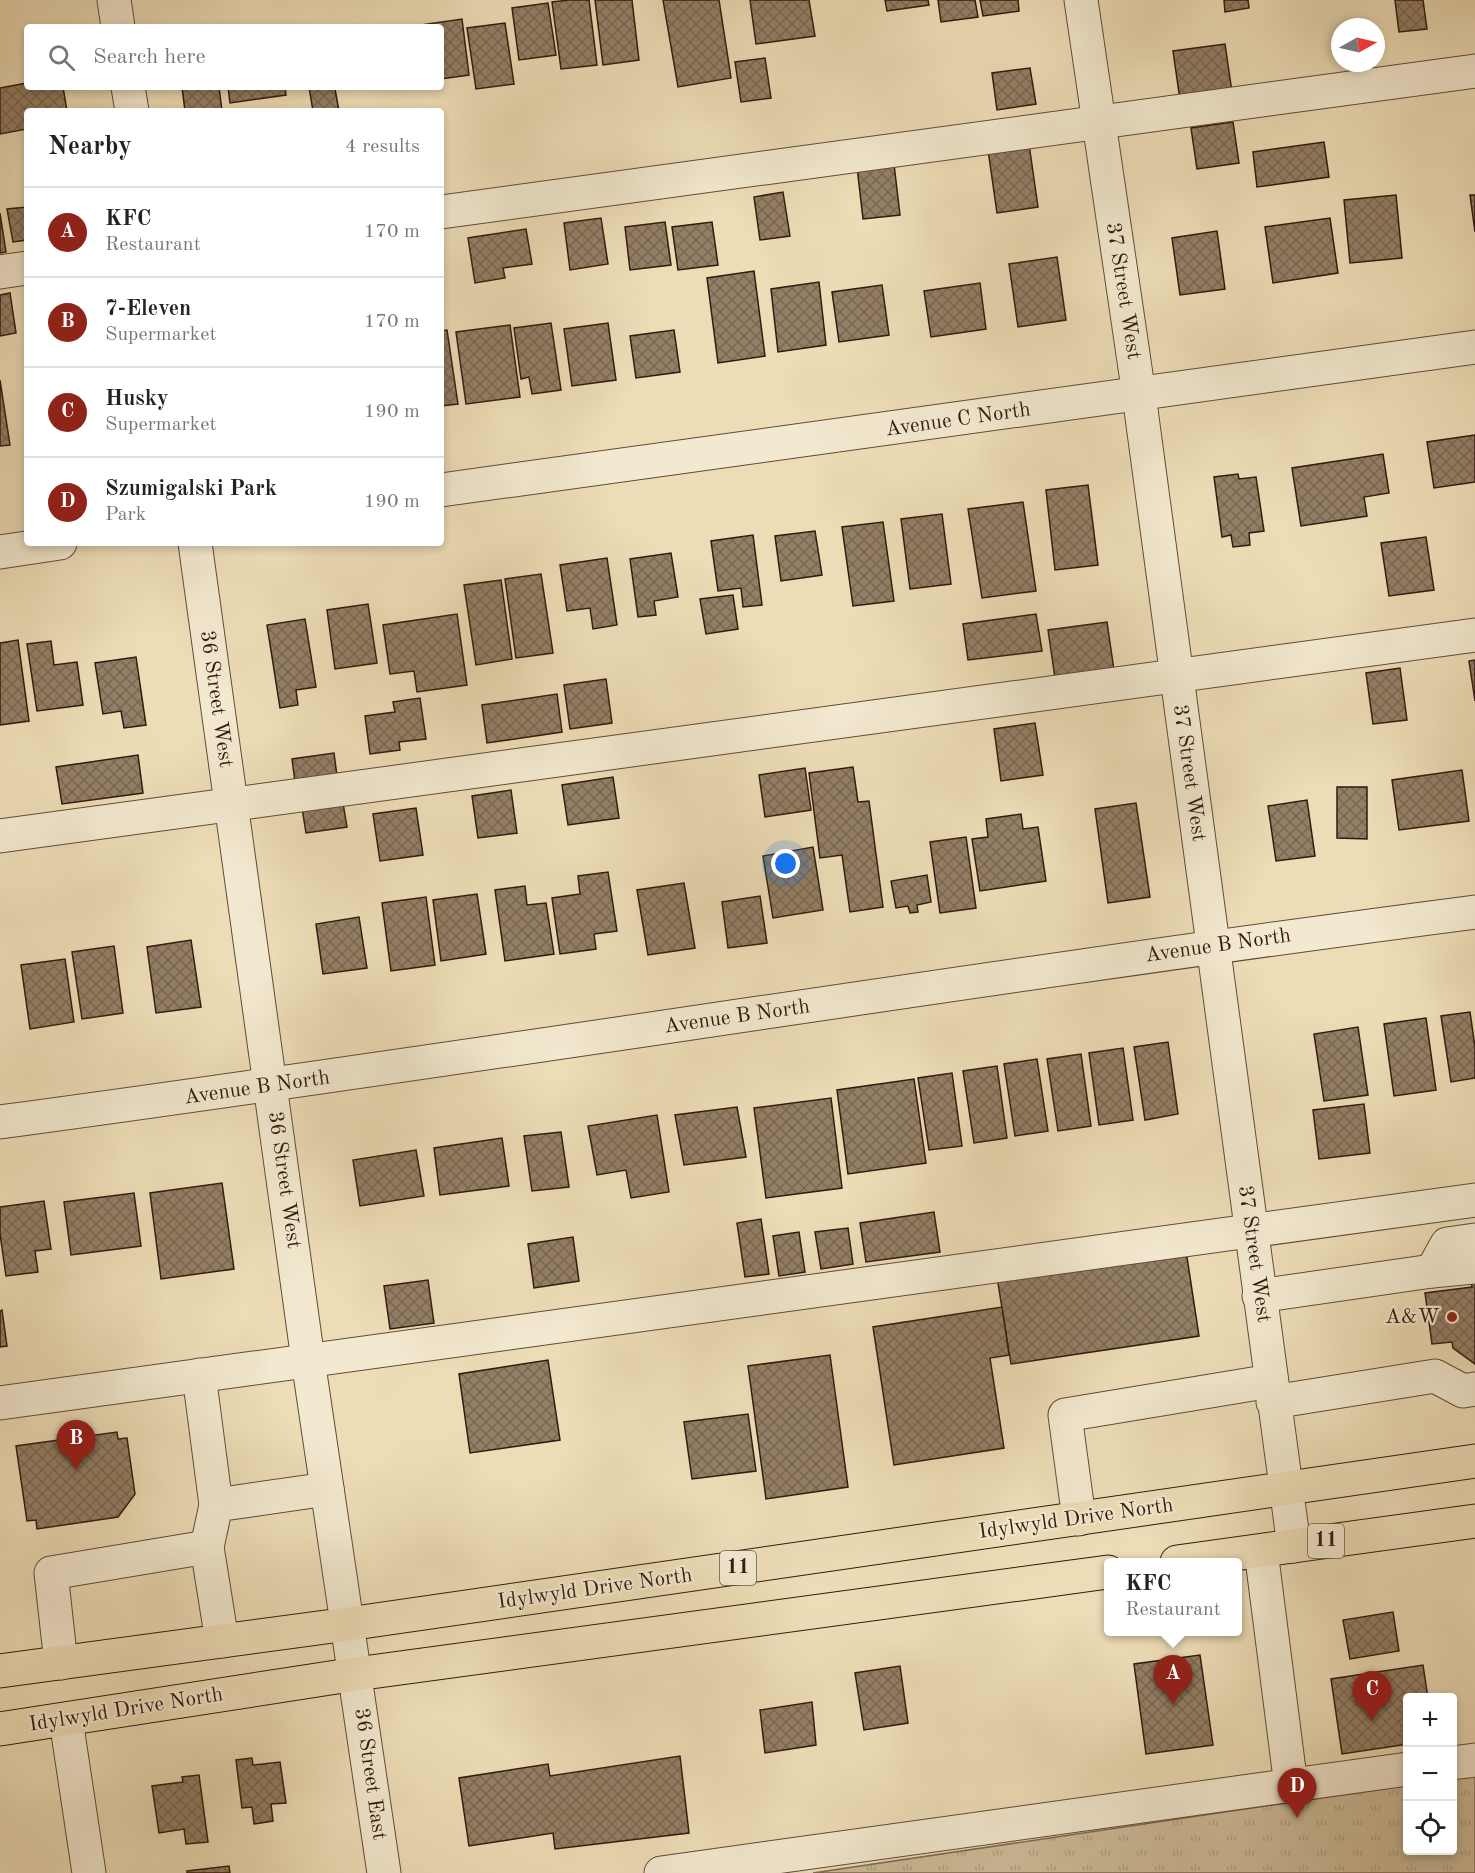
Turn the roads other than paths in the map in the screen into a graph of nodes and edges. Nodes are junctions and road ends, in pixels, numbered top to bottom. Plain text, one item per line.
1 (114, 0) edge
2 (1081, 0) edge
3 (118, 24) edge
4 (1475, 71) edge
5 (128, 90) edge
6 (132, 108) edge
7 (1098, 124) junction
8 (444, 212) edge
9 (24, 268) edge
10 (0, 272) edge
11 (1475, 347) edge
12 (1139, 395) junction
13 (444, 490) edge
14 (40, 546) edge
15 (195, 546) edge
16 (0, 552) edge
17 (1475, 635) edge
18 (1176, 677) junction
19 (231, 804) junction
20 (0, 836) edge
21 (1475, 912) edge
22 (1212, 946) junction
23 (272, 1086) junction
24 (0, 1122) edge
25 (1475, 1200) edge
26 (1251, 1231) junction
27 (1475, 1240) edge
28 (1475, 1267) edge
29 (1432, 1271) junction
30 (1259, 1296) junction
31 (308, 1360) junction
32 (199, 1375) junction
33 (1475, 1389) edge
34 (1272, 1391) junction
35 (0, 1403) edge
36 (1475, 1461) edge
37 (327, 1489) junction
38 (1285, 1489) junction
39 (216, 1505) junction
40 (1079, 1519) junction
41 (1475, 1521) edge
42 (1294, 1546) junction
43 (207, 1547) junction
44 (1261, 1551) junction
45 (1213, 1558) edge
46 (1104, 1573) edge
47 (348, 1624) junction
48 (222, 1641) junction
49 (61, 1663) junction
50 (0, 1671) edge
51 (356, 1674) junction
52 (66, 1720) junction
53 (0, 1729) edge
54 (1475, 1760) edge
55 (1457, 1762) edge
56 (1403, 1770) edge
57 (1291, 1786) junction
58 (89, 1873) edge
59 (384, 1873) edge
60 (661, 1873) edge

1 - 3 street
2 - 7 street, 37 Street West
4 - 7 street
5 - 6 street
7 - 8 street
7 - 12 street, 37 Street West
9 - 10 street
11 - 12 street, Avenue C North
12 - 13 street, Avenue C North
12 - 18 street, 37 Street West
14 - 16 street
15 - 19 street, 36 Street West
17 - 18 street
18 - 19 street
18 - 22 street, 37 Street West
19 - 20 street
19 - 23 street, 36 Street West
21 - 22 street, Avenue B North
22 - 23 street, Avenue B North
22 - 26 street, 37 Street West
23 - 24 street, Avenue B North
23 - 31 street, 36 Street West
25 - 26 street
26 - 30 street, 37 Street West
26 - 31 street
27 - 29 street
28 - 29 street
29 - 30 street
30 - 34 street, 37 Street West
31 - 32 street
31 - 37 street, 36 Street West
32 - 35 street
32 - 39 street
33 - 34 street
34 - 38 street, 37 Street West
34 - 40 street
36 - 38 main road, Idylwyld Drive North / 11
37 - 39 street
37 - 47 street, 36 Street West
38 - 40 main road, Idylwyld Drive North / 11
38 - 42 street, 37 Street West
39 - 43 street
40 - 47 main road, Idylwyld Drive North / 11
41 - 42 main road, 11
42 - 44 main road, 11
43 - 48 street
43 - 49 street
44 - 45 main road, 11
44 - 57 street
46 - 51 main road, Idylwyld Drive North
47 - 48 main road, Idylwyld Drive North / 11
47 - 51 street, 36 Street West
48 - 49 main road, Idylwyld Drive North / 11
49 - 50 main road, Idylwyld Drive North / 11
51 - 52 main road, Idylwyld Drive North
51 - 59 street, 36 Street East
52 - 53 main road, Idylwyld Drive North
52 - 58 street
54 - 55 street
56 - 57 street
57 - 60 street

